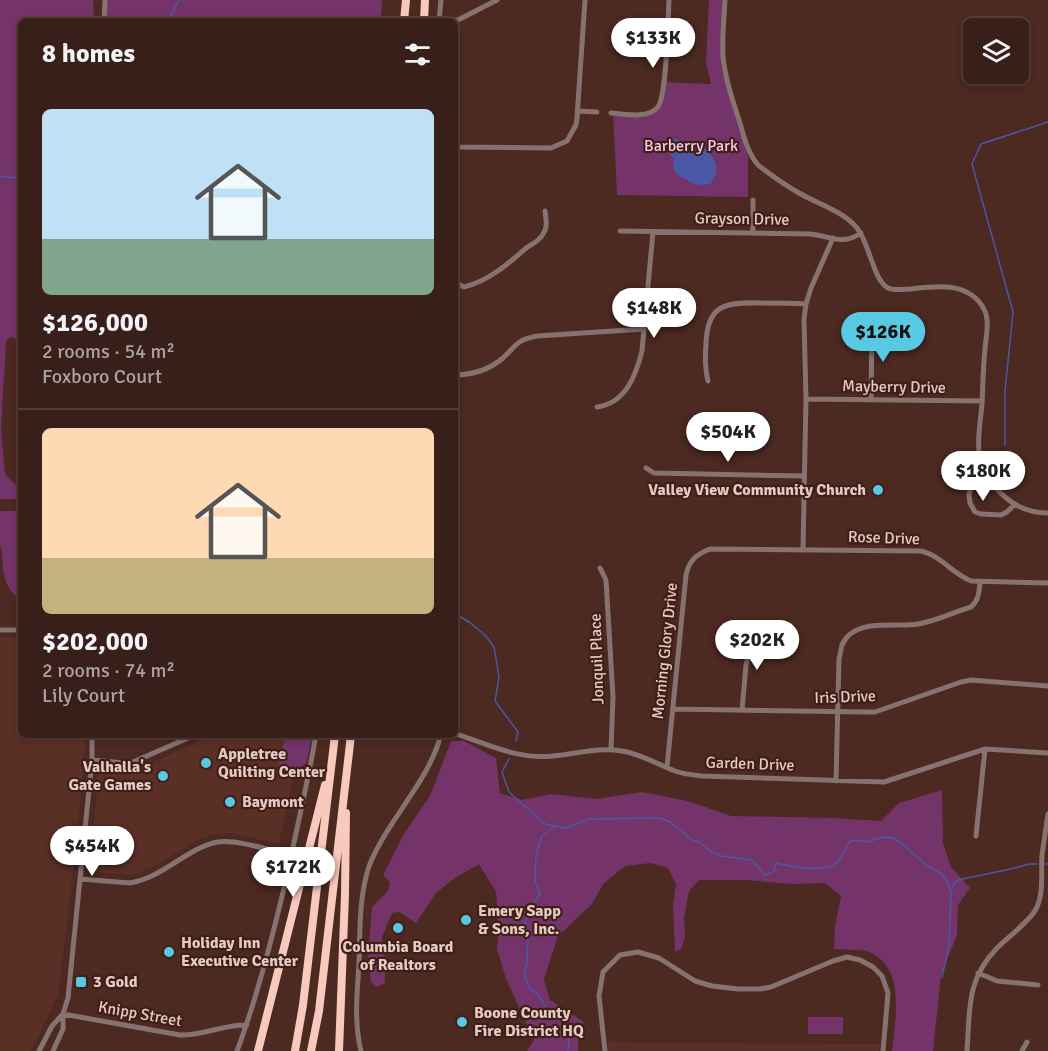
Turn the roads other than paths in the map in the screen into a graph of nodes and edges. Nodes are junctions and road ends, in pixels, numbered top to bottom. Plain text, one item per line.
1 (105, 0) edge
2 (406, 0) edge
3 (425, 0) edge
4 (441, 0) edge
5 (585, 0) edge
6 (669, 0) edge
7 (725, 0) edge
8 (493, 1) edge
9 (104, 18) edge
10 (404, 18) edge
11 (424, 18) edge
12 (439, 18) edge
13 (458, 20) edge
14 (578, 111) junction
15 (597, 112) dead end
16 (611, 113) dead end
17 (458, 147) edge
18 (753, 200) dead end
19 (545, 211) dead end
20 (620, 231) dead end
21 (652, 232) junction
22 (753, 233) junction
23 (861, 233) junction
24 (833, 238) junction
25 (458, 284) edge
26 (806, 304) junction
27 (872, 326) dead end
28 (644, 329) junction
29 (458, 375) edge
30 (708, 381) dead end
31 (806, 399) junction
32 (871, 400) junction
33 (982, 401) junction
34 (597, 407) dead end
35 (646, 468) dead end
36 (984, 473) junction
37 (804, 476) junction
38 (1014, 505) junction
39 (1048, 513) edge
40 (710, 549) joint
41 (803, 549) junction
42 (600, 568) dead end
43 (980, 582) junction
44 (1048, 583) edge
45 (0, 630) edge
46 (18, 630) edge
47 (759, 630) dead end
48 (1048, 686) edge
49 (673, 709) junction
50 (742, 710) junction
51 (838, 712) junction
52 (458, 734) edge
53 (92, 738) edge
54 (188, 738) edge
55 (315, 738) edge
56 (335, 738) edge
57 (351, 738) edge
58 (440, 738) edge
59 (611, 749) junction
60 (985, 749) junction
61 (1048, 753) edge
62 (92, 760) junction
63 (332, 761) junction
64 (667, 767) junction
65 (836, 781) junction
66 (345, 786) junction
67 (1048, 814) edge
68 (976, 836) dead end
69 (291, 855) junction
70 (80, 879) junction
71 (978, 972) junction
72 (1038, 985) dead end
73 (63, 1014) junction
74 (247, 1025) junction
75 (1027, 1042) dead end
76 (39, 1051) edge
77 (53, 1051) edge
78 (237, 1051) edge
79 (258, 1051) edge
80 (295, 1051) edge
81 (311, 1051) edge
82 (339, 1051) edge
83 (361, 1051) edge
84 (605, 1051) edge
85 (883, 1051) edge
86 (967, 1051) edge
87 (1022, 1051) edge

1 - 9 street
2 - 10 highway
3 - 11 highway
4 - 12 street
5 - 14 street
6 - 16 street
7 - 23 street
8 - 13 street
14 - 15 street
14 - 17 street
18 - 22 street
19 - 25 street
20 - 21 street, Grayson Drive
21 - 22 street, Grayson Drive
21 - 28 street
22 - 24 street, Grayson Drive
23 - 24 street, Grayson Drive
23 - 33 street
24 - 26 street
26 - 30 street
26 - 31 street
27 - 32 street
28 - 29 street
28 - 34 street
31 - 32 street, Mayberry Drive
31 - 37 street
32 - 33 street, Mayberry Drive
33 - 36 street
35 - 37 street
36 - 38 street
36 - 38 street
37 - 41 street
38 - 39 street
40 - 41 street, Rose Drive
40 - 49 street, Morning Glory Drive
41 - 43 street, Rose Drive
42 - 59 street, Jonquil Place
43 - 44 street, Rose Drive
43 - 51 street
45 - 46 street
47 - 50 street
48 - 51 street, Iris Drive
49 - 50 street, Iris Drive
49 - 64 street, Morning Glory Drive
50 - 51 street, Iris Drive
51 - 65 street
52 - 59 street, Garden Drive
53 - 62 street
54 - 62 street
55 - 69 street
56 - 63 highway
57 - 66 highway
58 - 83 street
59 - 64 street, Garden Drive
60 - 61 street, Garden Drive
60 - 65 street, Garden Drive
60 - 68 street
62 - 70 street
63 - 79 highway
63 - 80 highway
64 - 65 street, Garden Drive
66 - 81 highway
66 - 82 highway
67 - 71 street
69 - 70 street
69 - 74 street
70 - 73 street
71 - 72 street
71 - 86 street
73 - 74 street, Knipp Street
73 - 76 street
73 - 77 street
74 - 78 street
75 - 87 street
84 - 85 street

